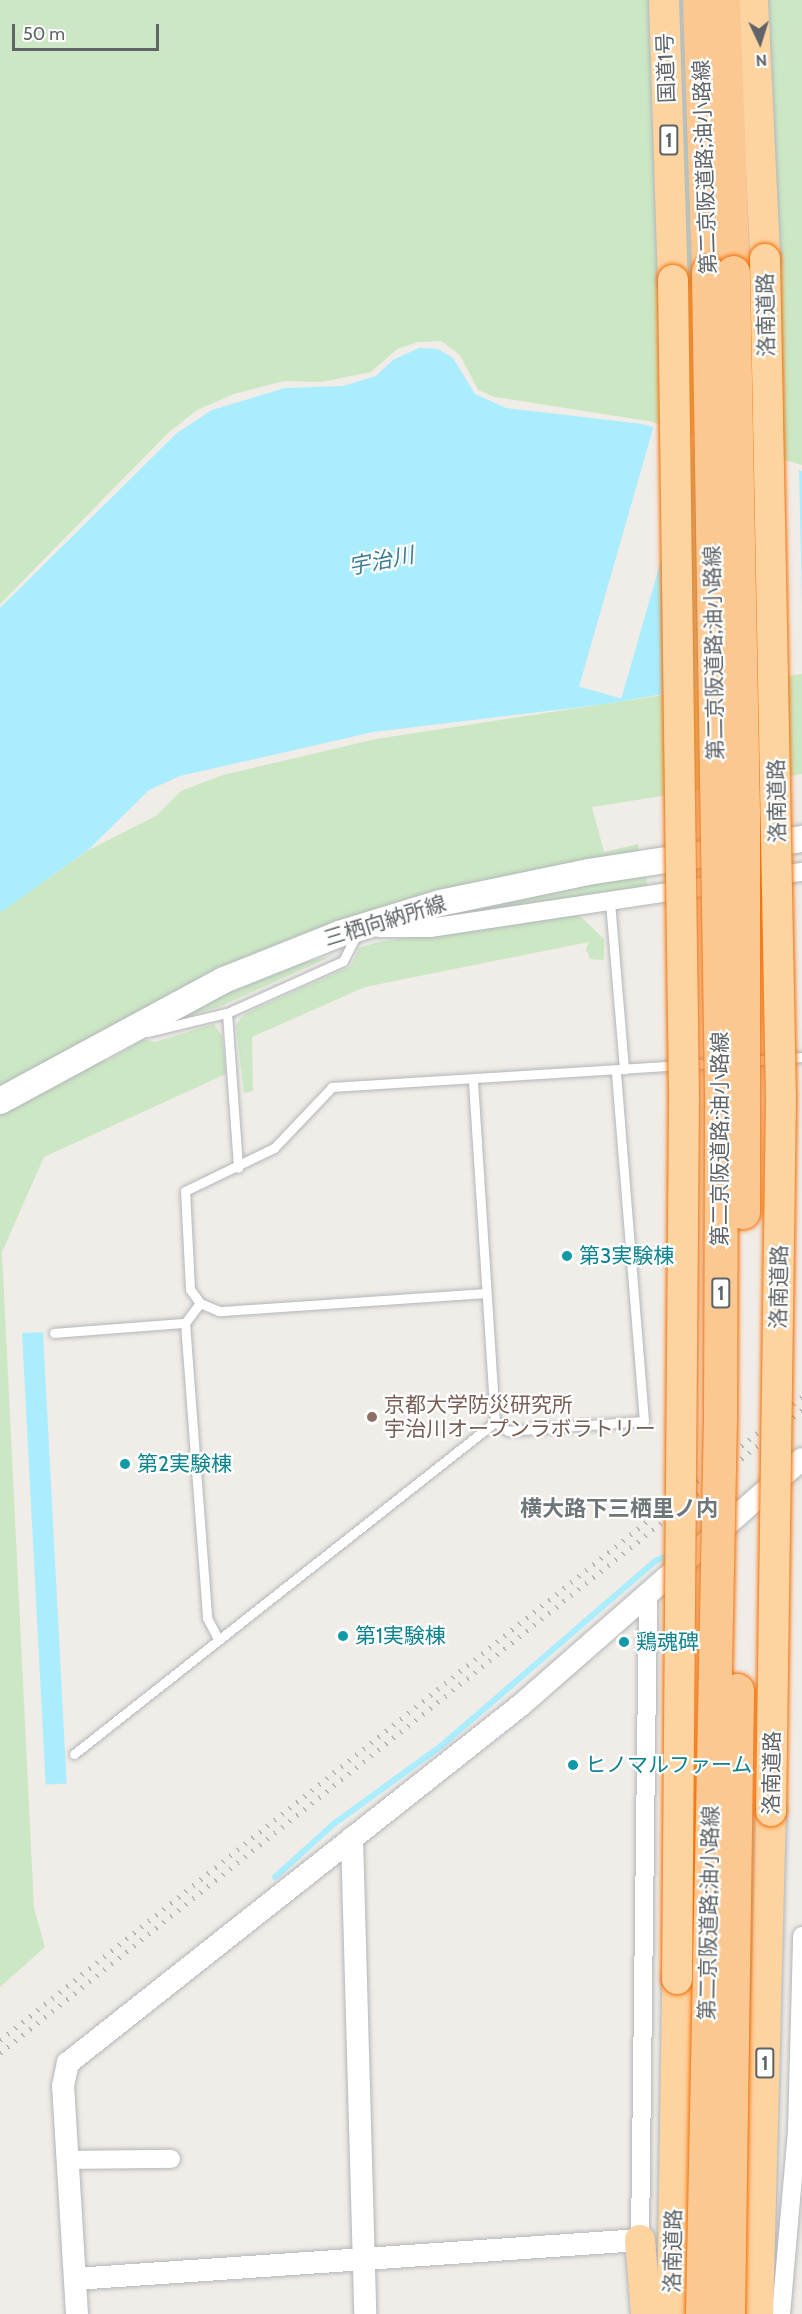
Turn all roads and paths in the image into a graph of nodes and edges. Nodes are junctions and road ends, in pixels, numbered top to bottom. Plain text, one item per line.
1 (664, 0) edge
2 (699, 0) edge
3 (723, 0) edge
4 (753, 0) edge
5 (673, 280) joint
6 (802, 839) edge
7 (802, 872) edge
8 (610, 902) junction
9 (359, 927) junction
10 (227, 1013) junction
11 (112, 1039) junction
12 (802, 1057) edge
13 (620, 1069) junction
14 (473, 1079) junction
15 (0, 1101) edge
16 (238, 1168) junction
17 (486, 1293) junction
18 (200, 1303) junction
19 (185, 1323) junction
20 (54, 1333) dead end
21 (495, 1422) junction
22 (802, 1459) edge
23 (648, 1597) junction
24 (219, 1639) junction
25 (74, 1754) dead end
26 (352, 1838) junction
27 (802, 1936) edge
28 (799, 2132) edge
29 (171, 2158) dead end
30 (68, 2160) junction
31 (640, 2240) junction
32 (363, 2259) junction
33 (75, 2279) junction
34 (77, 2314) edge
35 (365, 2314) edge
36 (645, 2314) edge
37 (672, 2314) edge
38 (702, 2314) edge
39 (728, 2314) edge
40 (758, 2314) edge
41 (782, 2314) edge

1 - 5 highway, 国道1号 / 1
2 - 38 highway, 第二京阪道路;油小路線 / 1, bridge
3 - 39 highway, 第二京阪道路;油小路線 / 1, bridge
4 - 40 highway, 洛南道路 / 1, bridge
5 - 37 highway, 洛南道路 / 1, bridge
6 - 9 main road, 三栖向納所線
7 - 8 street
8 - 9 street
8 - 13 lane
9 - 10 lane
9 - 11 main road, 三栖向納所線
10 - 11 lane
10 - 16 lane
11 - 15 main road, 三栖向納所線
12 - 13 lane
13 - 14 lane
13 - 21 lane
14 - 16 lane
14 - 17 lane
16 - 18 lane
17 - 18 lane
17 - 21 lane
18 - 19 lane
19 - 20 lane
19 - 24 lane
21 - 24 lane
22 - 23 street
23 - 26 street
23 - 31 street
24 - 25 lane
26 - 30 street
26 - 32 street
27 - 28 street
28 - 41 street
29 - 30 street
30 - 33 street
31 - 32 street
31 - 36 highway
32 - 33 street
32 - 35 street
33 - 34 street

